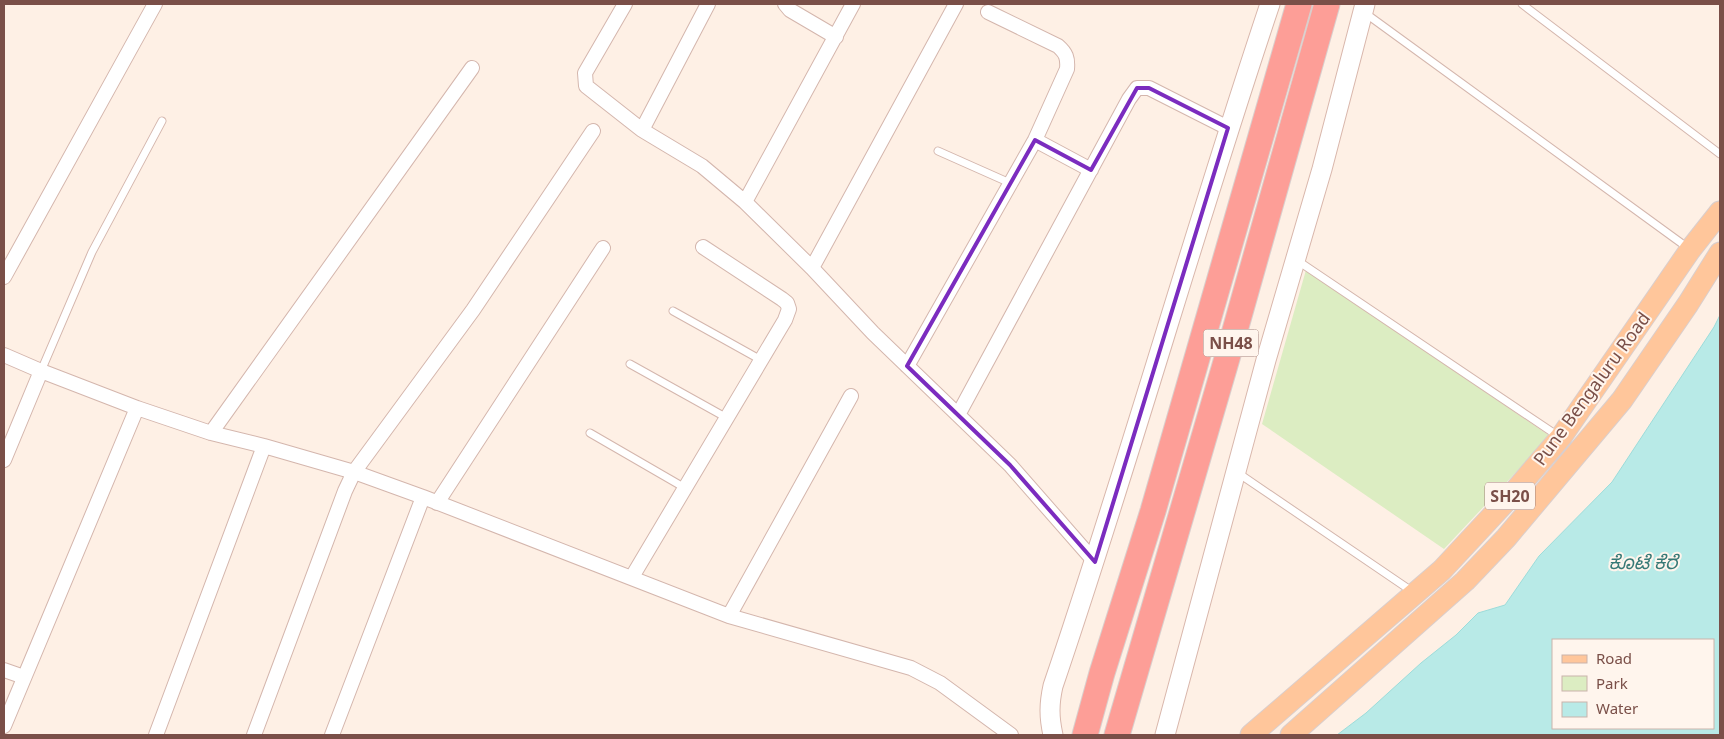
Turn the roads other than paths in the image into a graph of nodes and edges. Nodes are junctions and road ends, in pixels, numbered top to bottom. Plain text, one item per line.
1 (155, 4) edge
2 (625, 4) edge
3 (708, 4) edge
4 (785, 4) edge
5 (853, 4) edge
6 (956, 4) edge
7 (1270, 4) edge
8 (1327, 4) edge
9 (1522, 4) edge
10 (1364, 7) edge
11 (1295, 11) edge
12 (988, 12) dead end
13 (836, 37) junction
14 (472, 68) dead end
15 (162, 121) dead end
16 (1228, 128) junction
17 (642, 130) junction
18 (593, 131) dead end
19 (1035, 140) junction
20 (938, 151) dead end
21 (1720, 154) edge
22 (1091, 170) junction
23 (1010, 183) junction
24 (745, 202) junction
25 (1720, 212) edge
26 (703, 247) dead end
27 (603, 248) dead end
28 (1690, 250) junction
29 (1720, 253) edge
30 (1296, 260) junction
31 (812, 268) junction
32 (4, 277) edge
33 (673, 311) dead end
34 (4, 354) edge
35 (761, 360) junction
36 (630, 364) dead end
37 (907, 366) junction
38 (41, 371) junction
39 (851, 396) dead end
40 (137, 408) junction
41 (958, 415) junction
42 (727, 418) junction
43 (211, 433) junction
44 (590, 434) dead end
45 (1561, 437) junction
46 (264, 446) junction
47 (4, 460) edge
48 (1236, 471) junction
49 (354, 472) junction
50 (685, 488) junction
51 (424, 497) junction
52 (437, 503) junction
53 (1095, 562) junction
54 (632, 578) junction
55 (1414, 593) junction
56 (729, 616) junction
57 (4, 670) edge
58 (24, 677) junction
59 (4, 726) edge
60 (156, 735) edge
61 (254, 735) edge
62 (332, 735) edge
63 (1011, 735) edge
64 (1053, 735) edge
65 (1085, 735) edge
66 (1117, 735) edge
67 (1165, 735) edge
68 (1251, 735) edge
69 (1291, 735) edge

1 - 32 street
2 - 17 street
3 - 17 street
4 - 13 street
5 - 13 street
6 - 31 street
7 - 16 street
8 - 66 highway, NH48
9 - 21 lane
10 - 28 lane
10 - 30 street
11 - 65 highway, NH48
12 - 19 street
13 - 24 street
14 - 43 street
15 - 38 lane
16 - 22 street
16 - 53 street
17 - 24 street
18 - 49 street
19 - 22 street
19 - 23 street
20 - 23 lane
22 - 41 street
23 - 37 street
24 - 31 street
25 - 28 main road, Pune Bengaluru Road / SH20
26 - 35 street
27 - 52 street
28 - 45 main road, Pune Bengaluru Road / SH20
29 - 69 main road, Pune Bengaluru Road / SH20
30 - 45 lane
30 - 48 street
31 - 37 street
33 - 35 lane
34 - 38 street
35 - 42 street
36 - 42 lane
37 - 41 street
38 - 40 street
38 - 47 street
39 - 56 street
40 - 43 street
40 - 58 street
41 - 53 street
42 - 50 street
43 - 46 street
44 - 50 lane
45 - 55 main road, Pune Bengaluru Road / SH20
46 - 49 street
46 - 60 street
48 - 55 lane
48 - 67 street
49 - 51 street
49 - 61 street
50 - 54 street
51 - 52 street
51 - 62 street
52 - 54 street
53 - 64 street
54 - 56 street
55 - 68 main road, Pune Bengaluru Road / SH20
56 - 63 street
57 - 58 street
58 - 59 street

